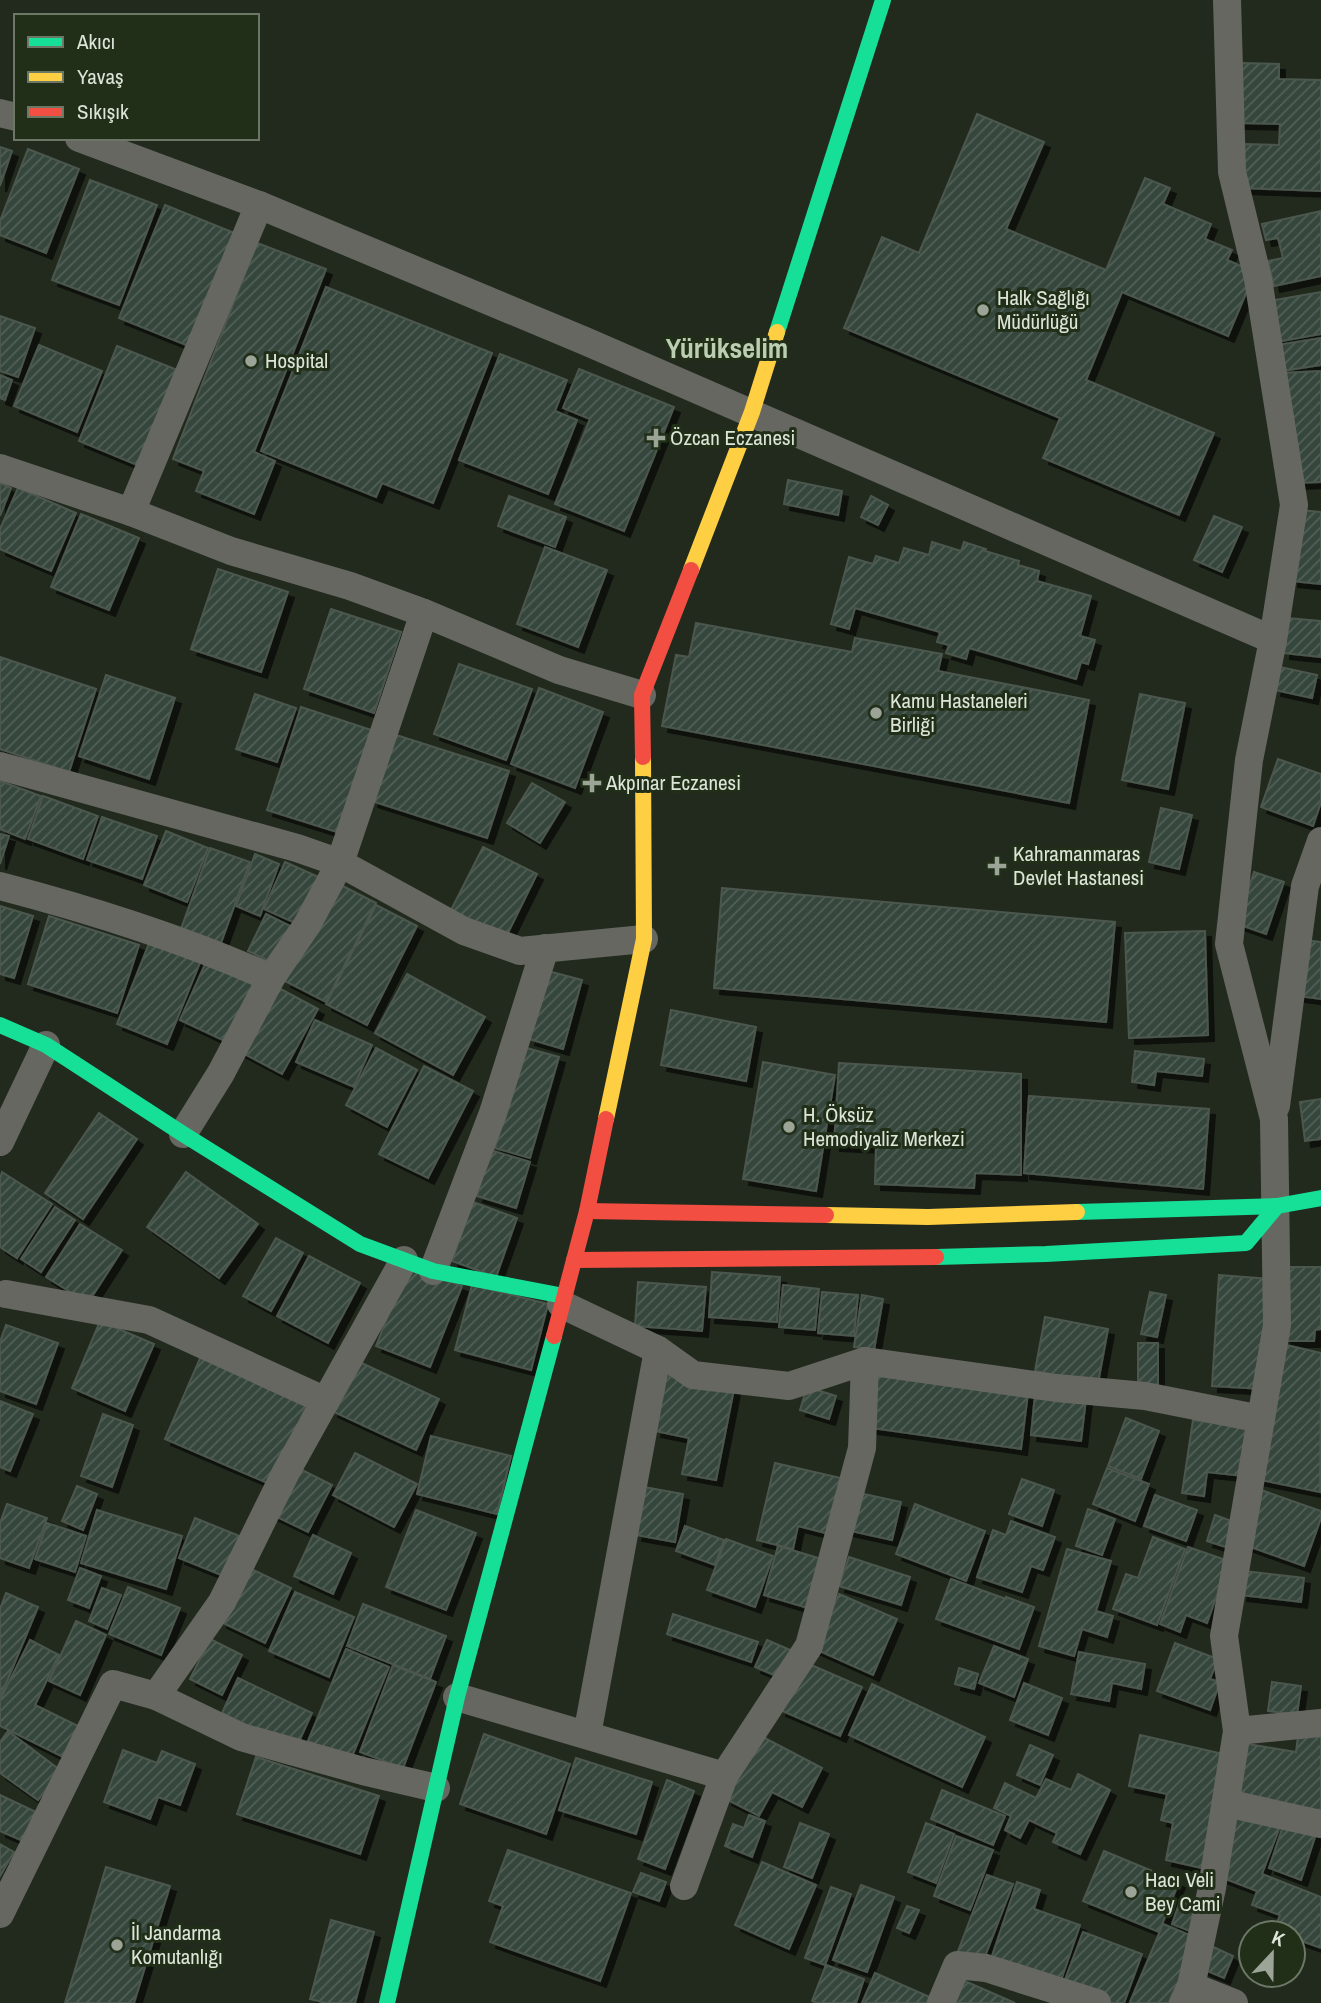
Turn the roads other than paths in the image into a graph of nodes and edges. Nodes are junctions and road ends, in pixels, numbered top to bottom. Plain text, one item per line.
1 (883, 0) edge
2 (1227, 0) edge
3 (84, 140) edge
4 (259, 205) junction
5 (752, 412) junction
6 (0, 468) edge
7 (131, 512) junction
8 (424, 613) junction
9 (1273, 640) junction
10 (642, 695) junction
11 (0, 766) edge
12 (1321, 841) edge
13 (340, 863) junction
14 (0, 886) edge
15 (643, 939) junction
16 (545, 948) junction
17 (271, 978) junction
18 (0, 1025) edge
19 (46, 1045) junction
20 (1274, 1119) junction
21 (183, 1134) junction
22 (0, 1142) edge
23 (1321, 1198) edge
24 (1277, 1206) junction
25 (587, 1211) junction
26 (404, 1260) junction
27 (574, 1260) junction
28 (433, 1271) junction
29 (2, 1294) edge
30 (562, 1300) junction
31 (658, 1350) junction
32 (865, 1361) junction
33 (326, 1401) junction
34 (1261, 1419) junction
35 (156, 1696) junction
36 (457, 1698) junction
37 (1321, 1723) edge
38 (1237, 1731) junction
39 (587, 1735) junction
40 (724, 1776) junction
41 (436, 1788) junction
42 (1226, 1804) junction
43 (1321, 1825) edge
44 (684, 1886) dead end
45 (0, 1914) edge
46 (1187, 1995) edge
47 (387, 2003) edge
48 (941, 2003) edge
49 (1097, 2003) edge
50 (1234, 2003) edge

1 - 5 street
2 - 9 street
3 - 4 street
4 - 5 street
4 - 7 street
5 - 9 street
5 - 10 street
6 - 7 street
7 - 8 street
8 - 10 street
8 - 13 street
9 - 20 street
10 - 15 street
11 - 13 street
12 - 20 street
13 - 16 street
13 - 17 street
14 - 17 street
15 - 16 street
15 - 25 street
16 - 28 street
17 - 21 street
18 - 19 street
19 - 21 street
19 - 22 street
20 - 24 street
21 - 26 street
23 - 24 street
24 - 25 street
24 - 27 street
24 - 34 street
25 - 27 street
26 - 28 street
26 - 33 street
27 - 30 street
28 - 30 street
29 - 33 street
30 - 31 street
30 - 36 street
31 - 32 street
31 - 39 street
32 - 34 street
32 - 40 street
33 - 35 street
34 - 38 street
35 - 41 street
35 - 45 street
36 - 39 street
36 - 41 street
37 - 38 street
38 - 42 street
39 - 40 street
40 - 44 street
41 - 47 street
42 - 43 street
42 - 46 street
46 - 50 street
48 - 49 street

